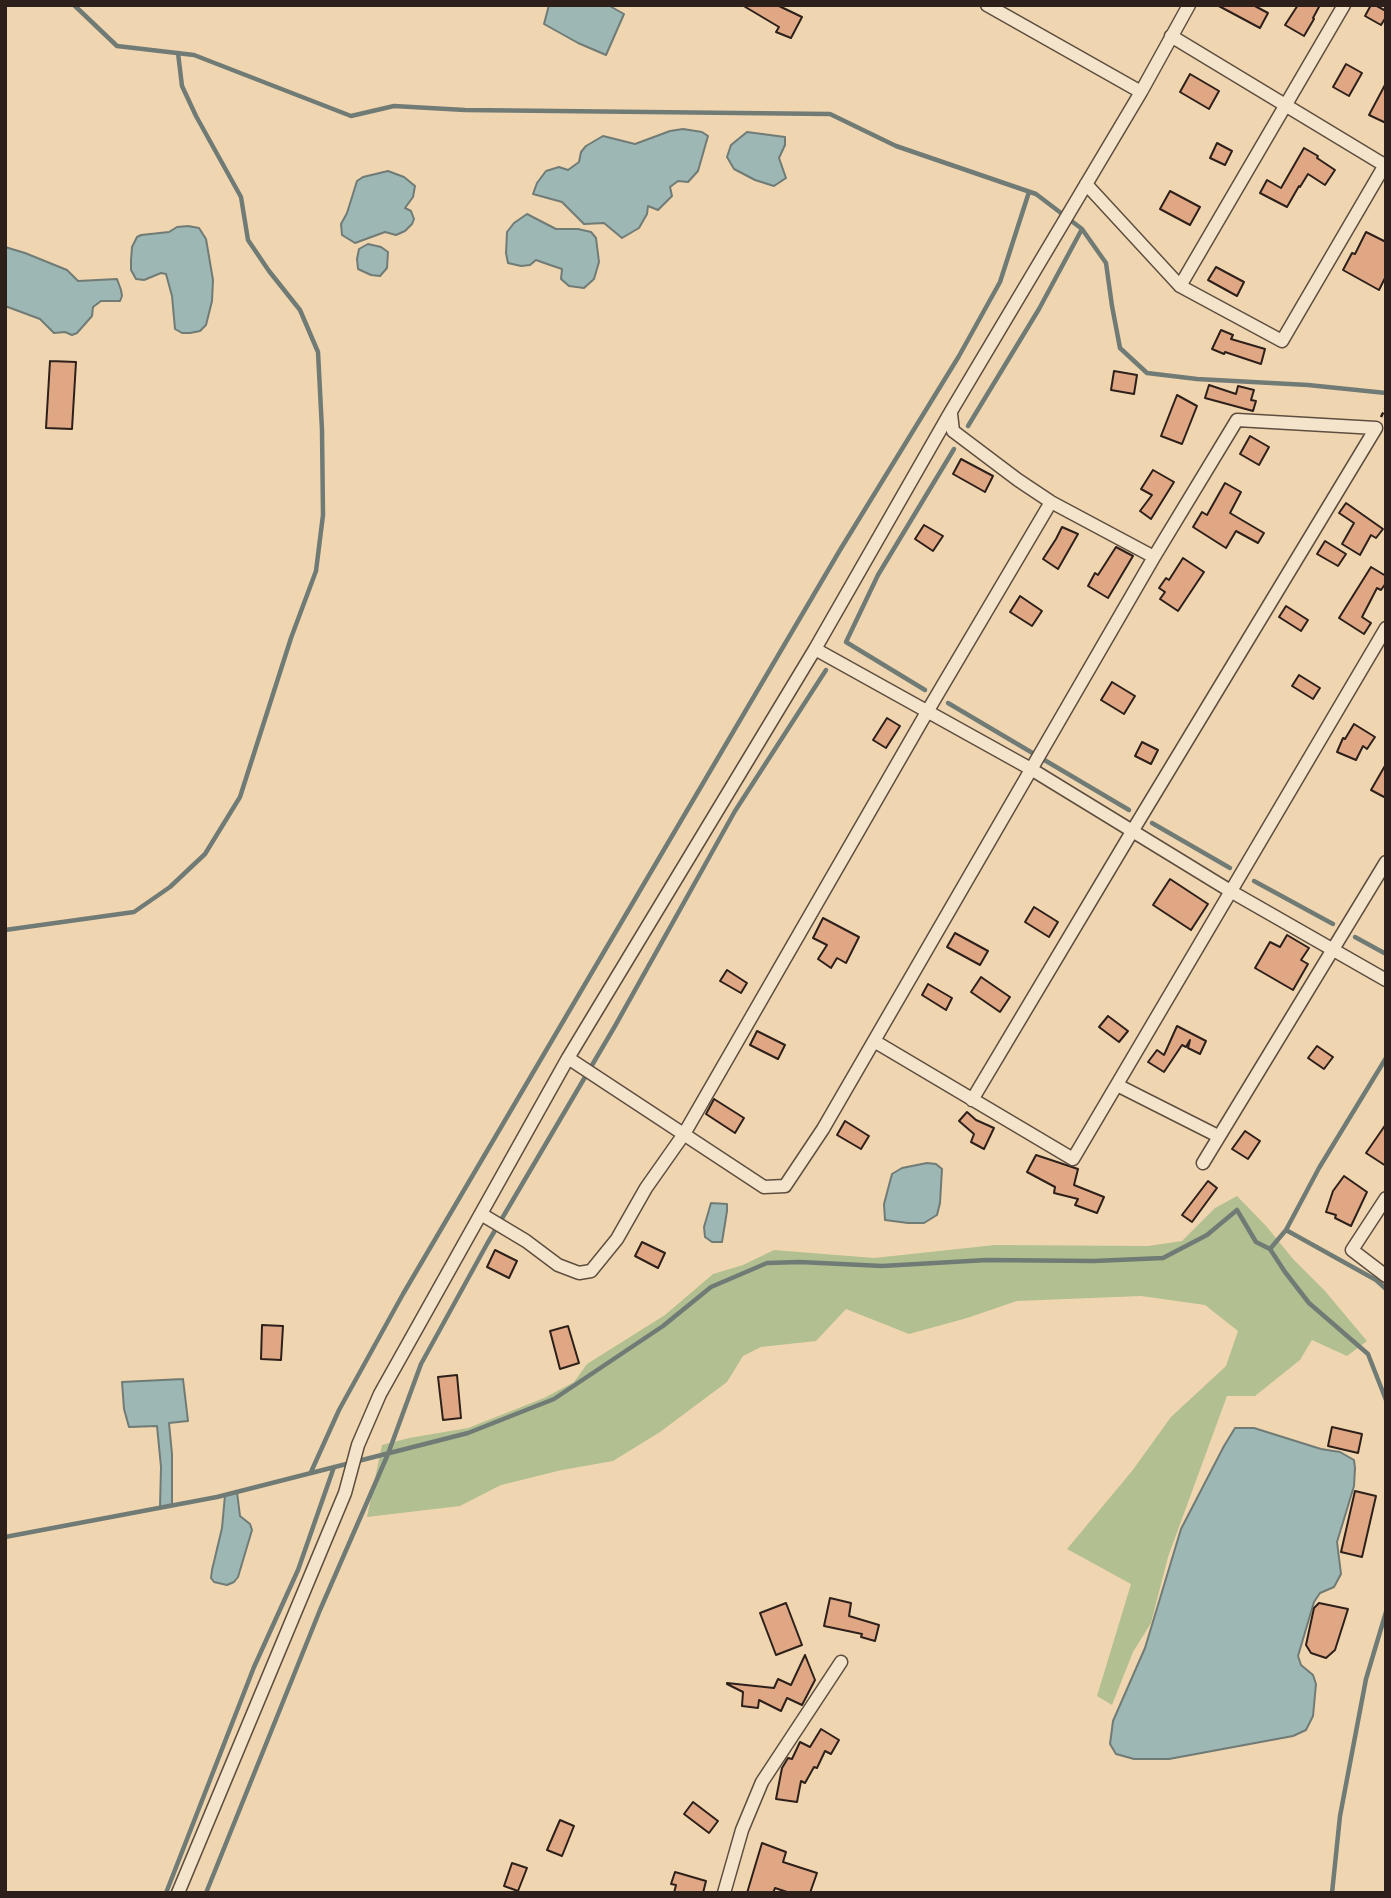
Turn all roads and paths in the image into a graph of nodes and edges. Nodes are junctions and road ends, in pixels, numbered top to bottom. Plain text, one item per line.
1 (987, 5) edge
2 (1189, 5) edge
3 (1345, 5) edge
4 (1171, 36) junction
5 (1140, 92) junction
6 (1286, 106) junction
7 (1385, 165) edge
8 (1086, 184) junction
9 (1180, 286) junction
10 (950, 413) junction
11 (1051, 502) junction
12 (1154, 557) junction
13 (1386, 628) edge
14 (815, 649) junction
15 (927, 712) junction
16 (1031, 769) junction
17 (1133, 830) junction
18 (1386, 862) edge
19 (1232, 892) junction
20 (1333, 949) junction
21 (1386, 980) edge
22 (874, 1041) junction
23 (568, 1058) junction
24 (1117, 1085) junction
25 (972, 1100) junction
26 (684, 1134) junction
27 (1218, 1136) junction
28 (1203, 1163) dead end
29 (1386, 1198) edge
30 (481, 1214) junction
31 (1386, 1276) edge
32 (841, 1662) dead end
33 (178, 1893) edge
34 (724, 1893) edge

1 - 5 street
2 - 4 street
3 - 6 street
4 - 5 street
4 - 6 street
5 - 8 street
6 - 7 street
6 - 9 street
7 - 9 street
8 - 9 street
8 - 10 street
10 - 11 street
10 - 14 street
11 - 12 street
11 - 15 street
12 - 16 street
12 - 17 street
13 - 19 street
14 - 15 street
14 - 23 street
15 - 16 street
15 - 26 street
16 - 17 street
16 - 22 street
17 - 19 street
17 - 25 street
18 - 20 street
19 - 20 street
19 - 24 street
20 - 21 street
20 - 27 street
22 - 25 street
22 - 26 street
23 - 26 street
23 - 30 street
24 - 25 street
24 - 27 street
26 - 30 street
27 - 28 street
29 - 31 street
30 - 33 street
32 - 34 street

